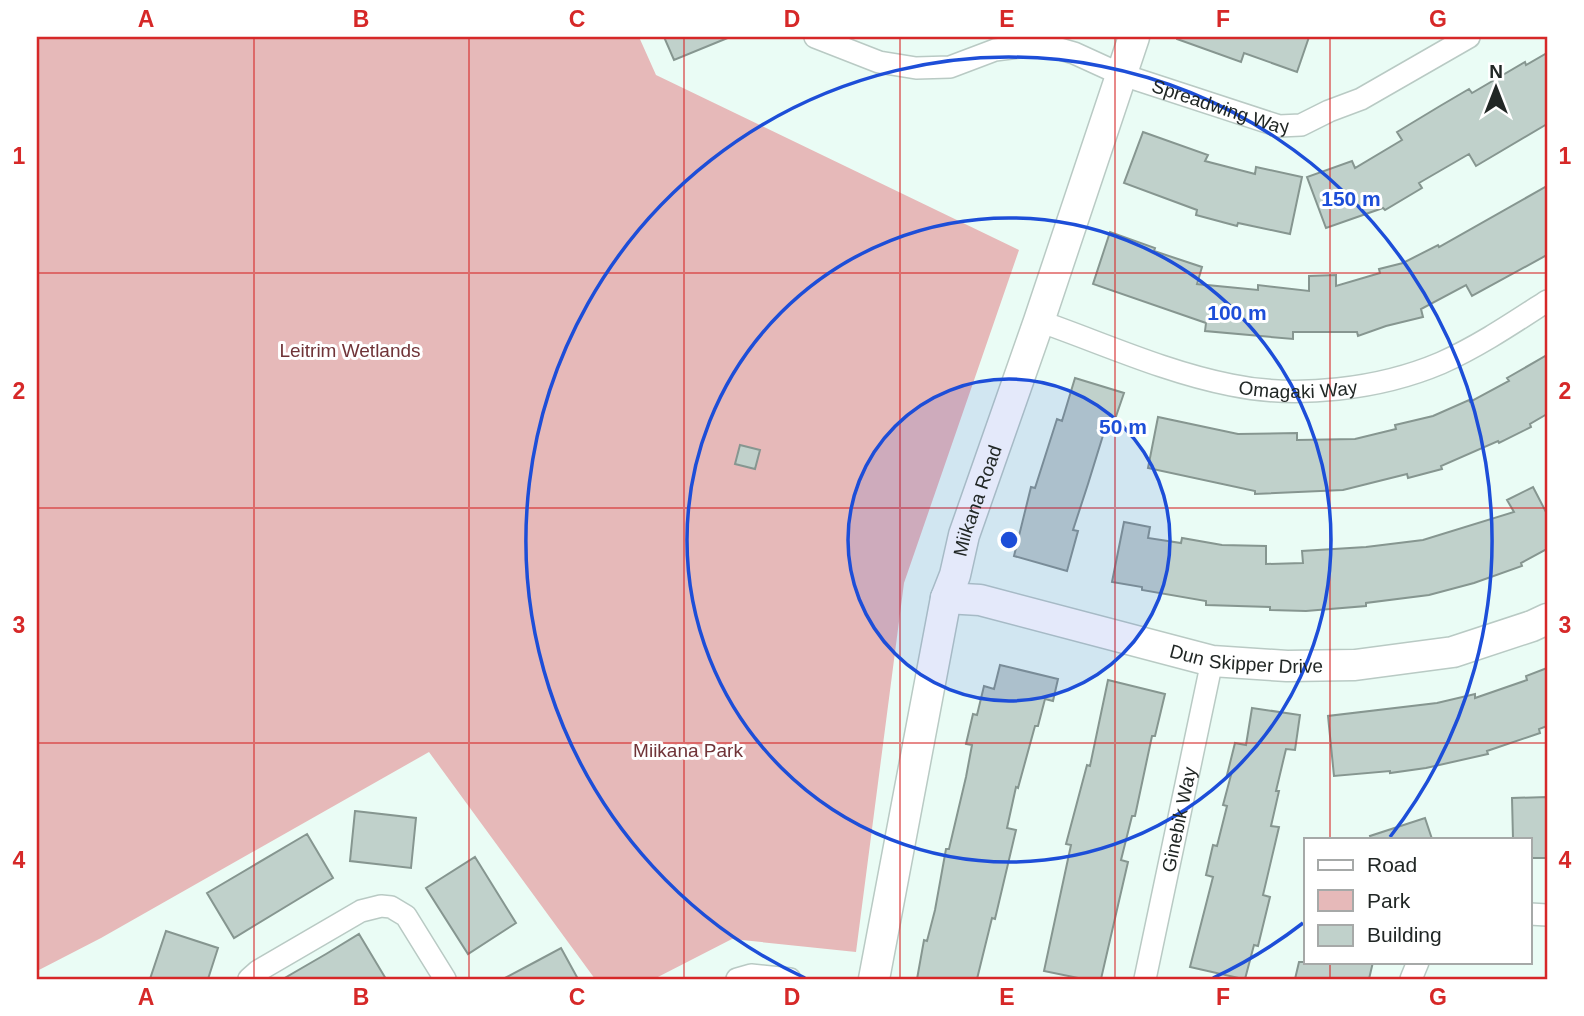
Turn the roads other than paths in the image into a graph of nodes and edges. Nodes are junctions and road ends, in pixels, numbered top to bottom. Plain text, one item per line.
1 (815, 37) edge
2 (1134, 37) edge
3 (1469, 37) edge
4 (1120, 74) junction
5 (1547, 301) edge
6 (1039, 321) junction
7 (946, 597) junction
8 (1547, 619) edge
9 (1212, 661) junction
10 (248, 979) edge
11 (445, 979) edge
12 (737, 979) edge
13 (790, 979) edge
14 (874, 979) edge
15 (1145, 979) edge

1 - 4 street, Spreadwing Way
2 - 4 street, Miikana Road
3 - 4 street, Spreadwing Way
4 - 6 street, Miikana Road
5 - 6 street, Omagaki Way
6 - 7 street, Miikana Road
7 - 9 street, Dun Skipper Drive
7 - 14 street, Miikana Road
8 - 9 street, Dun Skipper Drive
9 - 15 street, Ginebik Way
10 - 11 street
12 - 13 street

